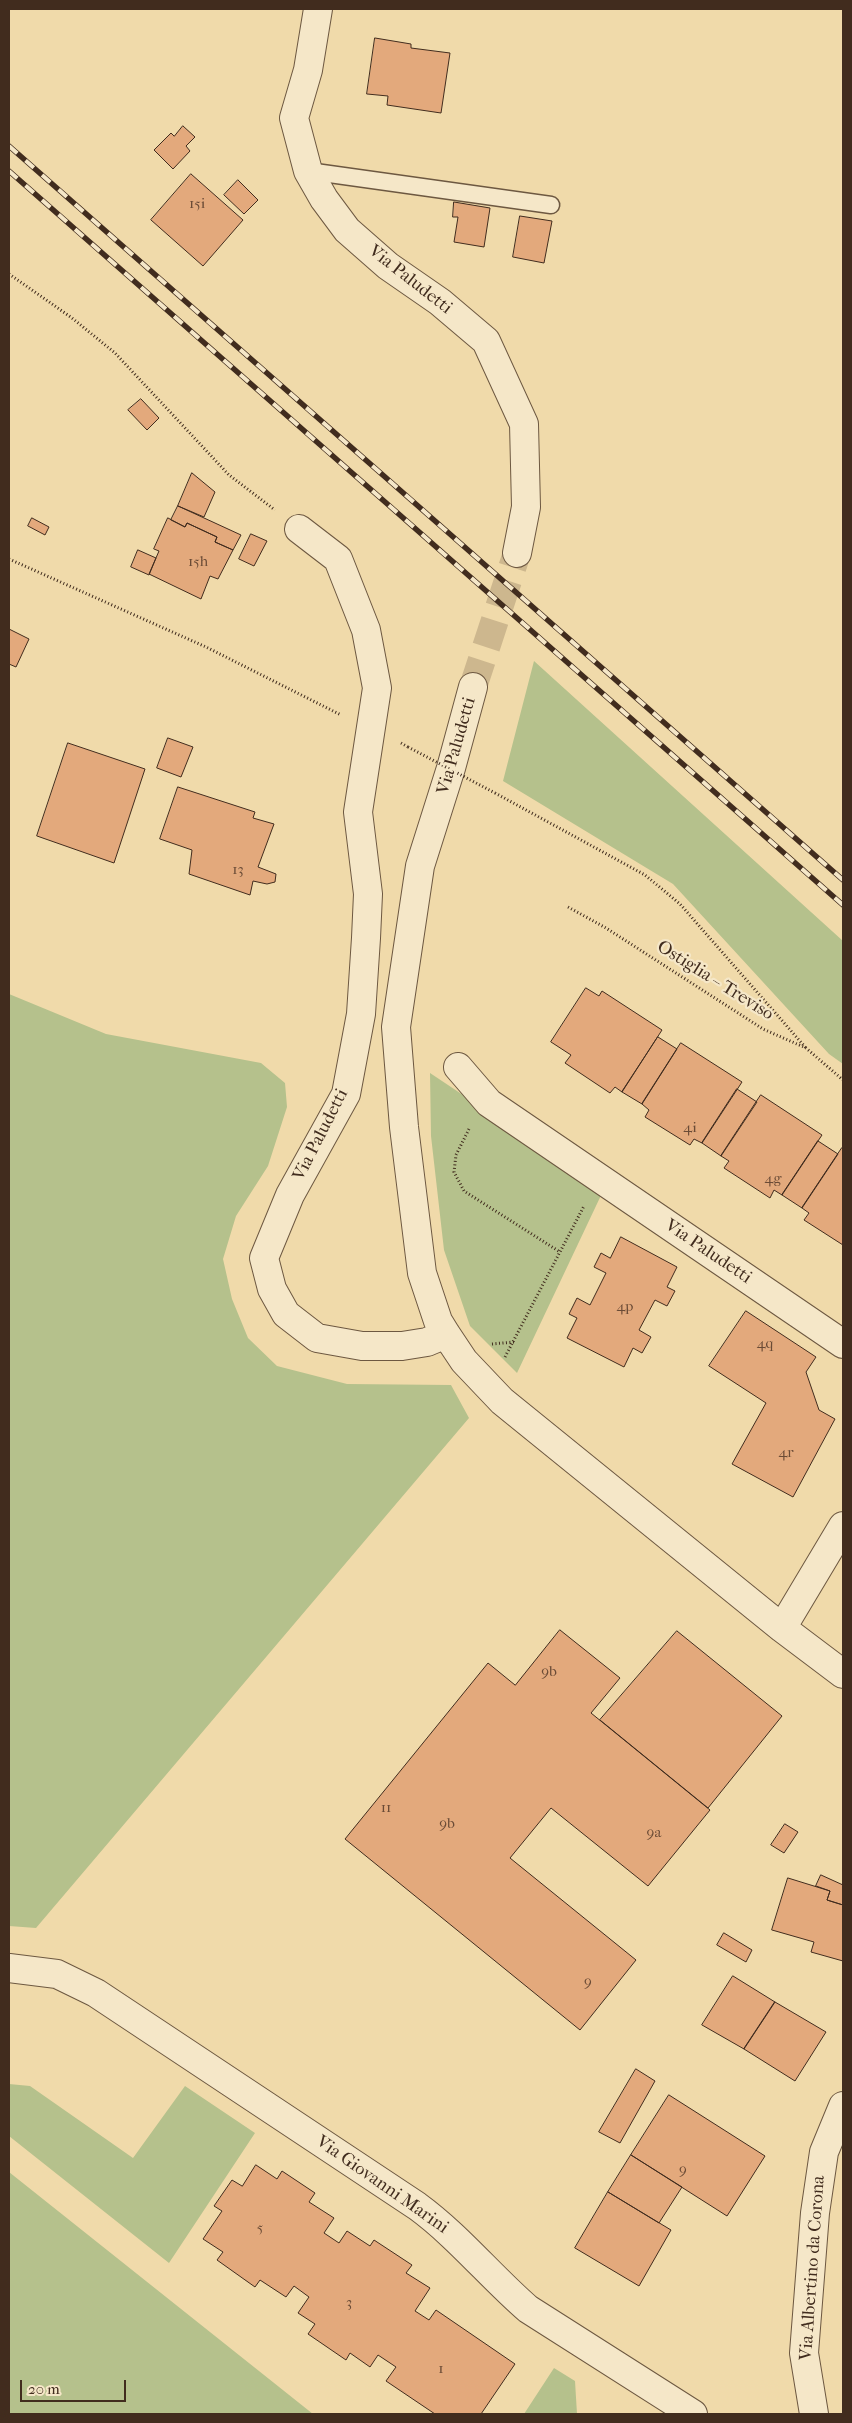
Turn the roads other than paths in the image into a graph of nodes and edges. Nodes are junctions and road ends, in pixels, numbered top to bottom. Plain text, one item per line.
1 (318, 9) edge
2 (308, 171) junction
3 (550, 205) dead end
4 (299, 528) road end
5 (516, 553) tunnel mouth
6 (473, 687) tunnel mouth
7 (458, 1067) dead end
8 (446, 1334) junction
9 (843, 1344) edge
10 (843, 1526) edge
11 (782, 1628) junction
12 (843, 1674) edge
13 (9, 1968) edge
14 (843, 2106) edge
15 (834, 2156) edge
16 (692, 2414) edge
17 (814, 2414) edge

1 - 2 street, Via Paludetti
2 - 3 lane
2 - 5 street, Via Paludetti
4 - 8 street, Via Paludetti
6 - 8 street, Via Paludetti
7 - 9 street, Via Paludetti
8 - 11 street, Via Paludetti
10 - 11 street
11 - 12 street, Via Paludetti
13 - 16 street, Via Giovanni Marini
14 - 15 street, Via Albertino da Corona
15 - 17 street, Via Albertino da Corona

